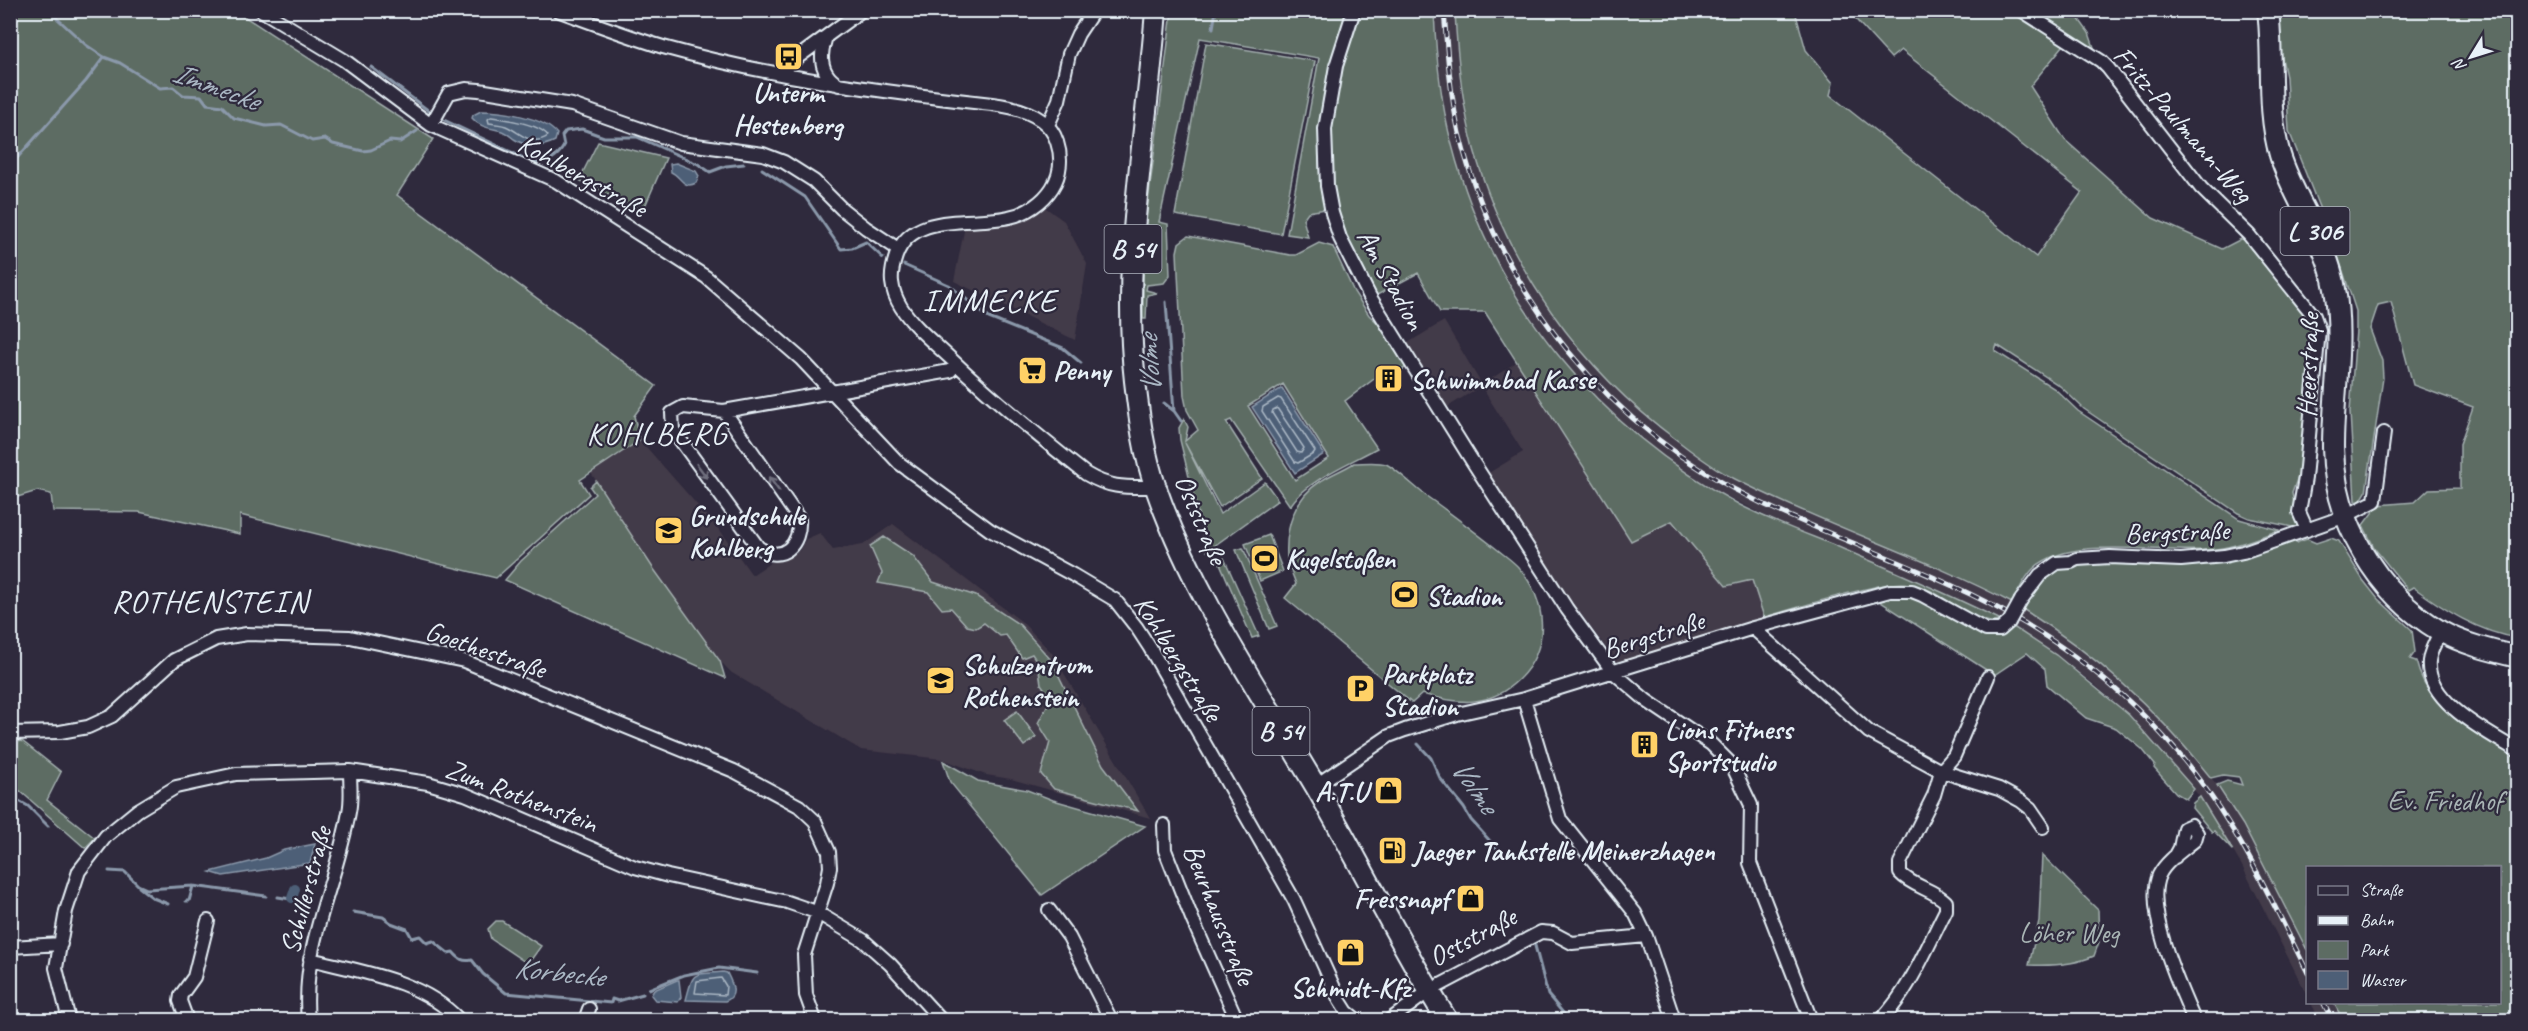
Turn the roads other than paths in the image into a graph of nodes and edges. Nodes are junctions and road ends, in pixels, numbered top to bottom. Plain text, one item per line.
1 (261, 10) edge
2 (557, 10) edge
3 (862, 10) edge
4 (1094, 10) edge
5 (1156, 10) edge
6 (1354, 10) edge
7 (2021, 10) edge
8 (2268, 10) edge
9 (825, 40) junction
10 (782, 74) junction
11 (840, 85) junction
12 (431, 125) junction
13 (1048, 125) junction
14 (898, 249) junction
15 (956, 364) junction
16 (830, 391) junction
17 (724, 411) junction
18 (2384, 433) dead end
19 (1155, 487) junction
20 (2346, 516) junction
21 (2307, 530) junction
22 (1753, 628) junction
23 (2441, 631) junction
24 (2517, 657) edge
25 (1613, 672) junction
26 (1988, 677) dead end
27 (1524, 699) junction
28 (10, 733) edge
29 (2517, 751) edge
30 (350, 771) junction
31 (1941, 771) junction
32 (1315, 786) junction
33 (1164, 825) dead end
34 (2043, 827) dead end
35 (2175, 857) dead end
36 (1049, 910) dead end
37 (816, 912) junction
38 (208, 921) dead end
39 (1646, 936) junction
40 (61, 944) junction
41 (10, 946) edge
42 (310, 959) junction
43 (1429, 991) junction
44 (69, 1020) edge
45 (187, 1020) edge
46 (308, 1020) edge
47 (459, 1020) edge
48 (815, 1020) edge
49 (942, 1020) edge
50 (1111, 1020) edge
51 (1237, 1020) edge
52 (1357, 1020) edge
53 (1389, 1020) edge
54 (1447, 1020) edge
55 (1674, 1020) edge
56 (1811, 1020) edge
57 (1881, 1020) edge
58 (2194, 1020) edge

1 - 12 street, Kohlbergstraße
2 - 10 street
3 - 9 street
4 - 13 street
5 - 19 main road, Oststraße / B 54
6 - 25 street, Am Stadion
7 - 21 street, Fritz-Paulmann-Weg
8 - 20 main road, Heerstraße / L 306
9 - 10 street
9 - 11 street
10 - 11 street
11 - 13 street
12 - 14 street
12 - 16 street, Kohlbergstraße
13 - 14 street
14 - 15 street
15 - 16 street
15 - 19 street
16 - 17 street
16 - 52 street, Kohlbergstraße
17 -> 17 street
18 - 20 street
19 - 32 main road, Oststraße / B 54
20 - 21 street, Bergstraße
20 - 23 main road, Heerstraße / L 306
21 - 22 street, Bergstraße, bridge
22 - 25 street, Bergstraße
22 - 31 street
23 - 24 main road, L 306
23 - 29 street
25 - 27 street, Bergstraße
25 - 56 street
26 - 31 street
27 - 32 street, Bergstraße
27 - 39 street
28 - 37 street, Goethestraße
30 - 37 street, Zum Rothenstein
30 - 40 street, Zum Rothenstein
30 - 42 street, Schillerstraße
31 - 34 street
31 - 57 street
32 - 43 main road, Oststraße / B 54
33 - 51 street, Beurhausstraße
35 - 58 street
36 - 50 street
37 - 48 street, Goethestraße
37 - 49 street, Zum Rothenstein
38 - 45 street
39 - 43 street, Oststraße
39 - 55 street
40 - 41 street
40 - 44 street, Zum Rothenstein
42 - 46 street, Schillerstraße
42 - 47 street
43 - 53 street
43 - 54 main road, Oststraße / B 54

